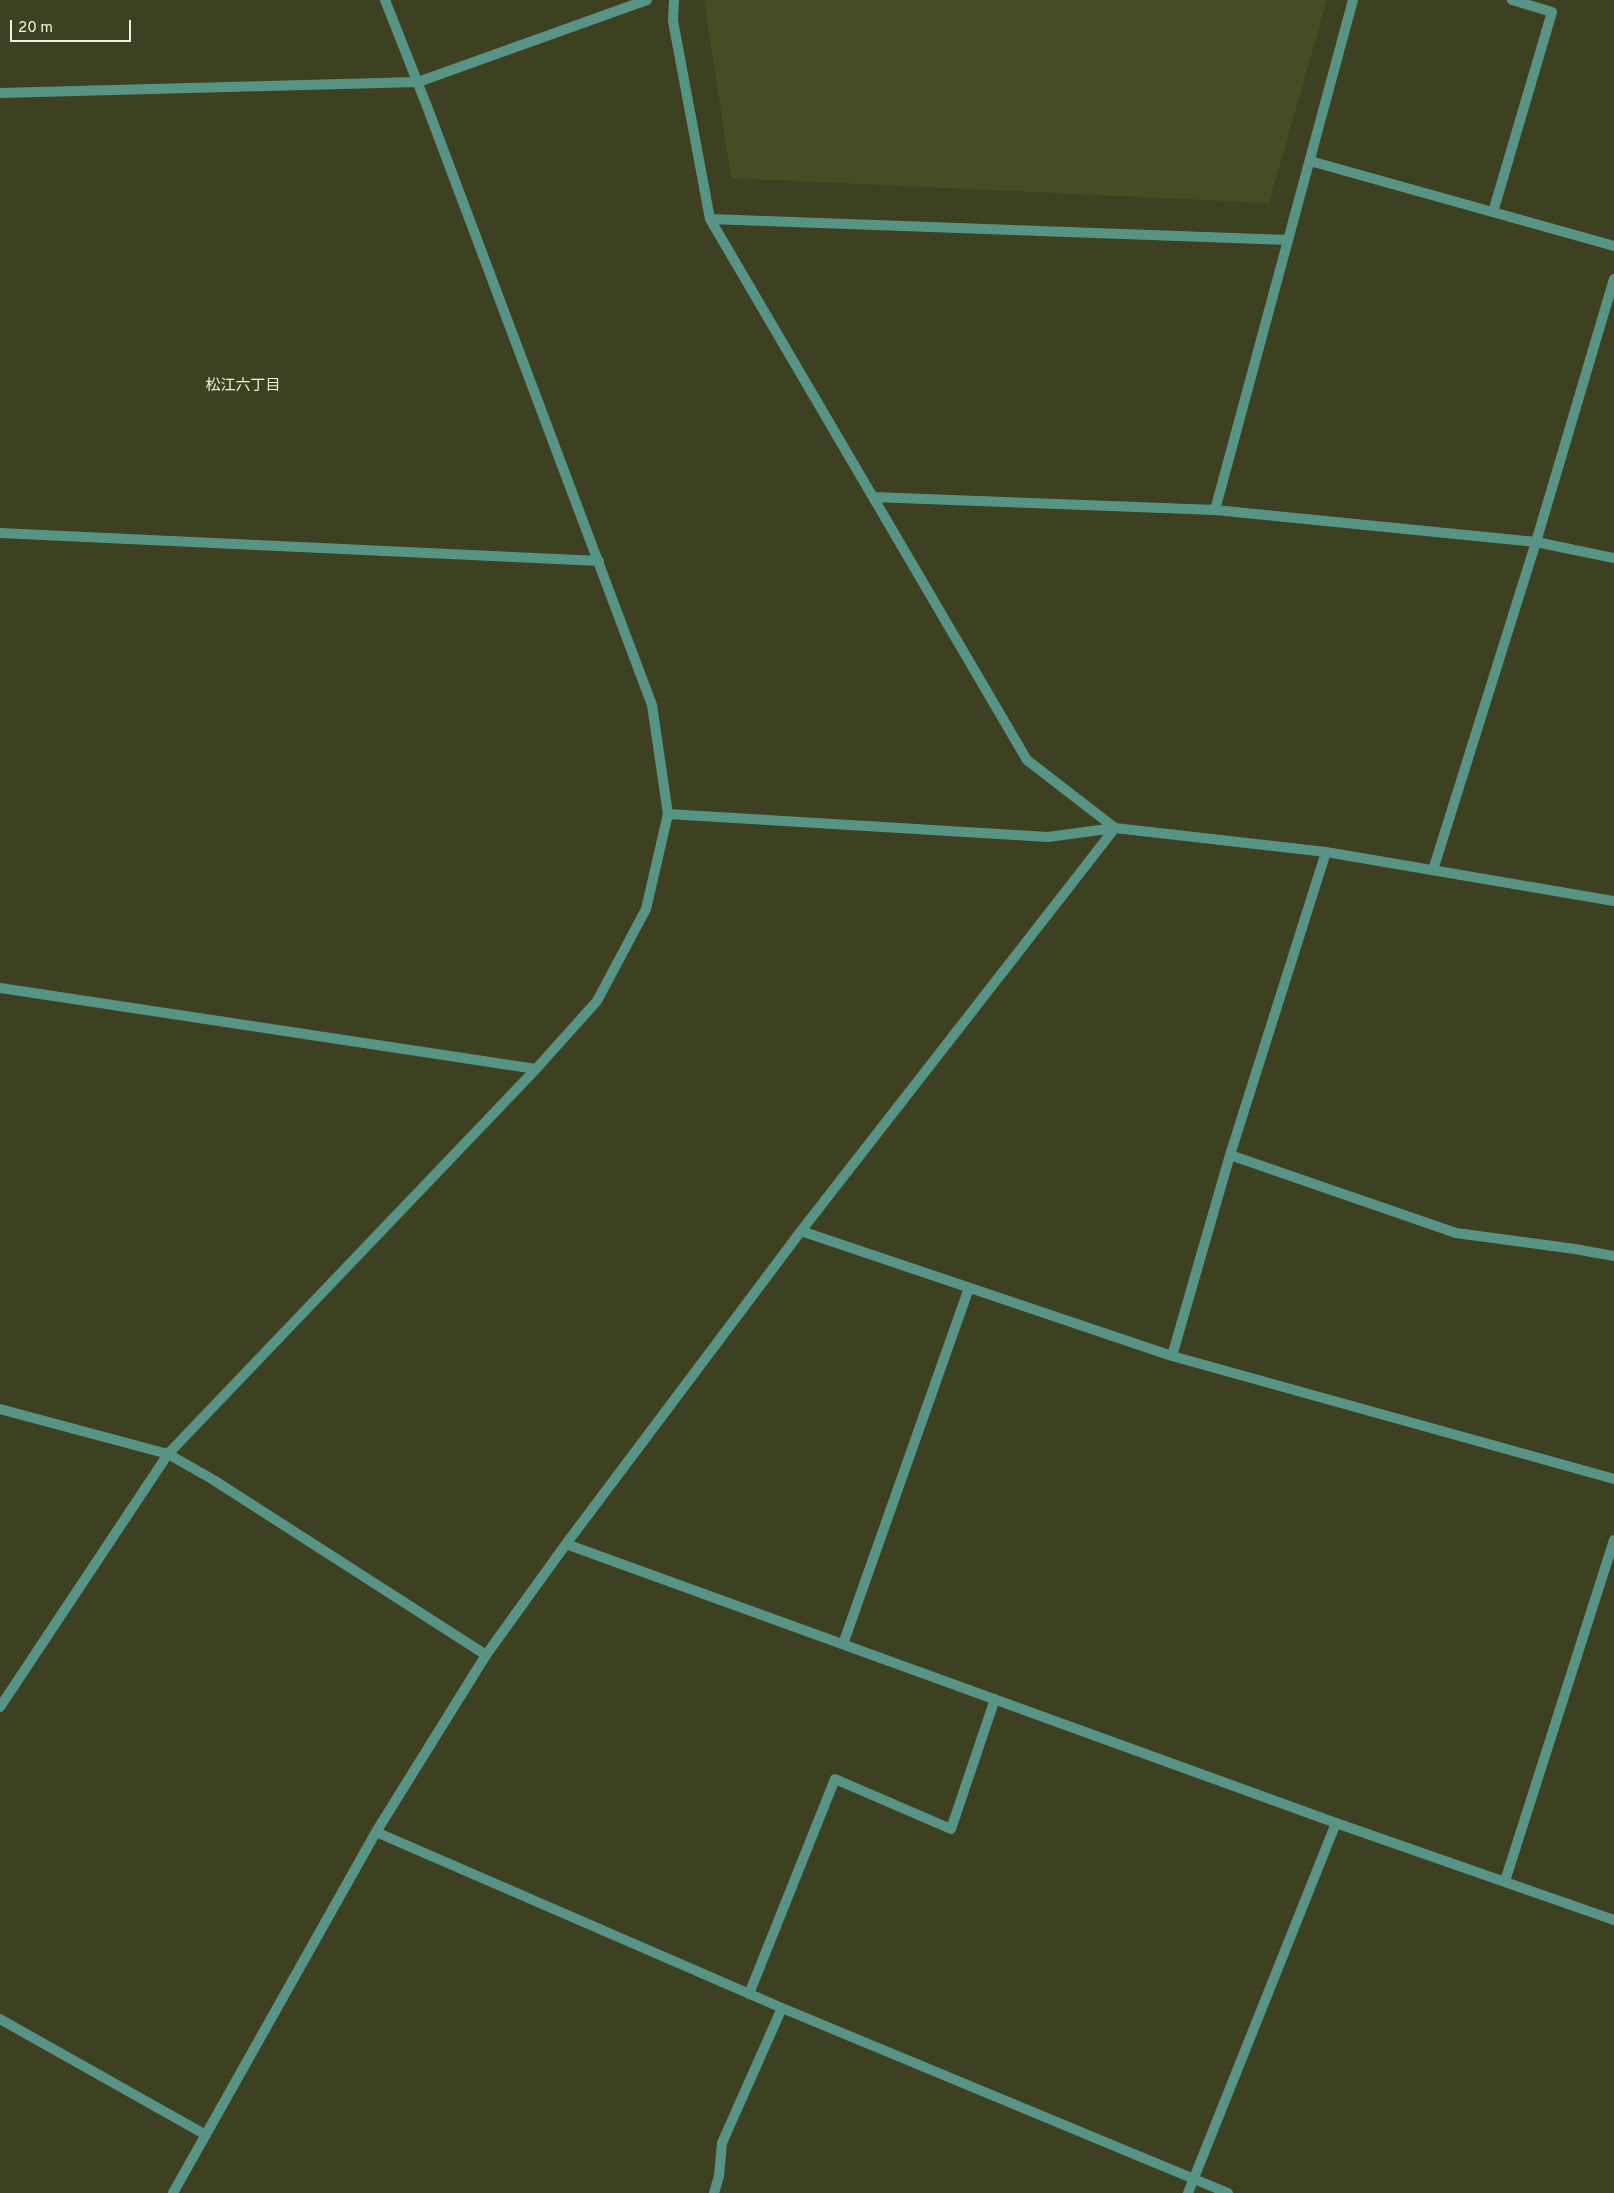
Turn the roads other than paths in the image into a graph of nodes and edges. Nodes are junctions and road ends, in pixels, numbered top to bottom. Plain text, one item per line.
1 (385, 0) edge
2 (647, 0) edge
3 (674, 0) edge
4 (1353, 0) edge
5 (1512, 0) edge
6 (418, 82) junction
7 (0, 93) edge
8 (1310, 161) junction
9 (1493, 212) junction
10 (710, 219) junction
11 (1288, 240) junction
12 (1614, 246) edge
13 (1614, 279) edge
14 (873, 497) junction
15 (1215, 510) junction
16 (0, 533) edge
17 (1536, 542) junction
18 (1614, 558) edge
19 (599, 561) junction
20 (668, 814) junction
21 (1115, 828) junction
22 (1326, 852) junction
23 (1433, 870) junction
24 (1614, 902) edge
25 (0, 988) edge
26 (536, 1069) junction
27 (1230, 1155) junction
28 (801, 1231) junction
29 (1614, 1256) edge
30 (969, 1288) junction
31 (1172, 1356) junction
32 (0, 1409) edge
33 (168, 1454) junction
34 (1614, 1480) edge
35 (1614, 1540) edge
36 (566, 1544) junction
37 (843, 1644) junction
38 (486, 1655) junction
39 (995, 1699) junction
40 (0, 1707) edge
41 (1336, 1823) junction
42 (376, 1832) junction
43 (1505, 1882) junction
44 (1614, 1920) edge
45 (748, 1994) junction
46 (782, 2008) junction
47 (0, 2018) edge
48 (206, 2135) junction
49 (1194, 2179) junction
50 (173, 2193) edge
51 (714, 2193) edge
52 (1188, 2193) edge
53 (1228, 2193) edge

1 - 6 street
2 - 6 street
3 - 10 street
4 - 8 street
5 - 9 street
6 - 7 street
6 - 19 street
8 - 9 street
8 - 11 street
9 - 12 street
10 - 11 street
10 - 14 street
11 - 15 street
13 - 17 street
14 - 15 street
14 - 21 street
15 - 17 street
16 - 19 street
17 - 18 street
17 - 23 street
19 - 20 street
20 - 21 street
20 - 26 street
21 - 22 street
21 - 28 street
22 - 23 street
22 - 27 street
23 - 24 street
25 - 26 street
26 - 33 street
27 - 29 street
27 - 31 street
28 - 30 street
28 - 36 street
30 - 31 street
30 - 37 street
31 - 34 street
32 - 33 street
33 - 38 street
33 - 40 street
35 - 43 street
36 - 37 street
36 - 38 street
37 - 39 street
38 - 42 street
39 - 41 street
39 - 45 street
41 - 43 street
41 - 49 street
42 - 45 street
42 - 48 street
43 - 44 street
45 - 46 street
46 - 49 street
46 - 51 street
47 - 48 street
48 - 50 street
49 - 52 street
49 - 53 street

